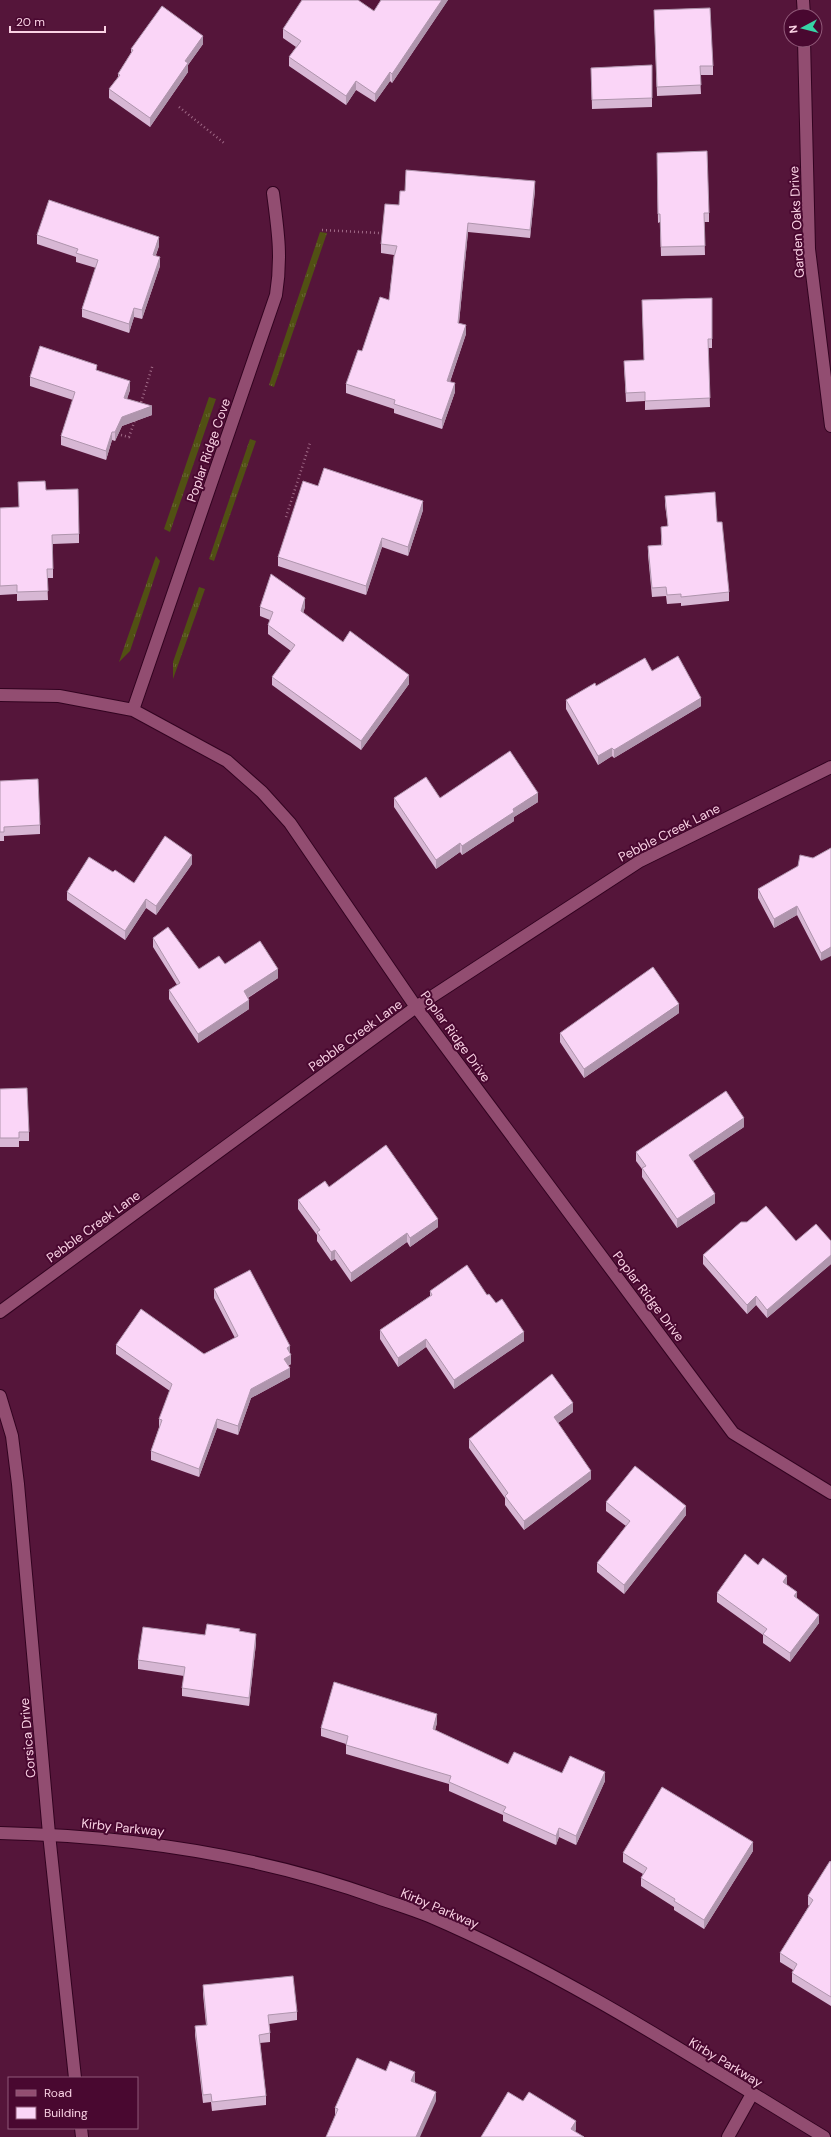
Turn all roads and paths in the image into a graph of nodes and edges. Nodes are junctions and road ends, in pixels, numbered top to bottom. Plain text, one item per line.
1 (804, 48) edge
2 (179, 107) dead end
3 (224, 143) dead end
4 (273, 194) dead end
5 (322, 230) dead end
6 (379, 233) dead end
7 (153, 364) dead end
8 (139, 408) edge
9 (136, 415) edge
10 (831, 426) edge
11 (121, 435) edge
12 (310, 443) dead end
13 (286, 517) dead end
14 (0, 695) edge
15 (133, 710) junction
16 (831, 767) edge
17 (416, 1007) junction
18 (0, 1312) edge
19 (0, 1396) edge
20 (831, 1493) edge
21 (0, 1833) edge
22 (49, 1834) junction
23 (76, 2077) edge
24 (752, 2094) junction
25 (728, 2137) edge
26 (824, 2137) edge

1 - 10 street, Garden Oaks Drive
2 - 3 path
4 - 15 street, Poplar Ridge Cove
5 - 6 path
7 - 8 path
9 - 11 path
12 - 13 path
14 - 15 street, Poplar Ridge Drive
15 - 17 street, Poplar Ridge Drive
16 - 17 street, Pebble Creek Lane
17 - 18 street, Pebble Creek Lane
17 - 20 street, Poplar Ridge Drive
19 - 22 street, Corsica Drive
21 - 22 street, Kirby Parkway
22 - 23 street, Corsica Drive
22 - 24 street, Kirby Parkway
24 - 25 street
24 - 26 street, Kirby Parkway

